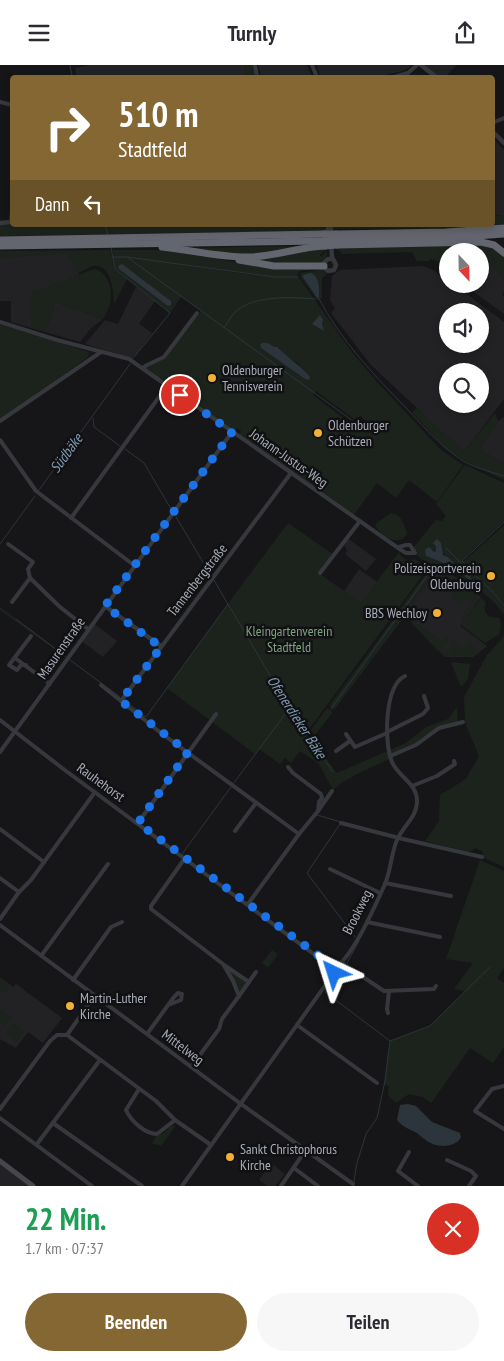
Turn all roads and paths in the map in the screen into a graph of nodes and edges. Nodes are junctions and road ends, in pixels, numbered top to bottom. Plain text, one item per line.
1 (416, 65) edge
2 (421, 65) edge
3 (401, 75) edge
4 (434, 75) edge
5 (495, 134) edge
6 (504, 143) edge
7 (329, 227) edge
8 (504, 228) edge
9 (504, 234) edge
10 (324, 240) junction
11 (336, 240) junction
12 (0, 241) edge
13 (144, 244) junction
14 (0, 247) edge
15 (504, 253) edge
16 (229, 257) junction
17 (330, 259) junction
18 (324, 266) junction
19 (197, 313) dead end
20 (0, 322) edge
21 (101, 352) junction
22 (144, 368) junction
23 (167, 386) junction
24 (0, 421) edge
25 (232, 432) junction
26 (0, 440) edge
27 (291, 473) junction
28 (71, 518) junction
29 (360, 521) junction
30 (8, 544) dead end
31 (399, 547) junction
32 (135, 566) junction
33 (320, 573) dead end
34 (30, 578) junction
35 (12, 602) dead end
36 (105, 606) junction
37 (88, 629) junction
38 (31, 636) dead end
39 (161, 647) junction
40 (15, 658) junction
41 (26, 665) junction
42 (405, 676) dead end
43 (50, 684) junction
44 (101, 685) dead end
45 (424, 696) dead end
46 (121, 701) junction
47 (216, 713) dead end
48 (0, 720) edge
49 (463, 722) dead end
50 (15, 732) junction
51 (387, 732) junction
52 (346, 734) dead end
53 (350, 741) junction
54 (336, 751) dead end
55 (0, 752) edge
56 (188, 752) junction
57 (390, 756) junction
58 (454, 761) dead end
59 (288, 767) dead end
60 (412, 786) junction
61 (332, 791) dead end
62 (95, 792) junction
63 (256, 803) junction
64 (318, 811) junction
65 (138, 823) junction
66 (342, 823) dead end
67 (0, 829) edge
68 (235, 831) dead end
69 (299, 834) junction
70 (398, 838) junction
71 (482, 857) dead end
72 (185, 858) junction
73 (44, 862) junction
74 (108, 864) dead end
75 (330, 869) dead end
76 (0, 878) edge
77 (385, 883) junction
78 (20, 892) junction
79 (380, 893) junction
80 (451, 896) dead end
81 (248, 904) junction
82 (0, 919) edge
83 (122, 922) dead end
84 (367, 922) junction
85 (0, 925) edge
86 (440, 937) dead end
87 (41, 956) junction
88 (342, 963) junction
89 (223, 964) junction
90 (334, 969) junction
91 (256, 972) dead end
92 (73, 980) junction
93 (248, 982) junction
94 (436, 986) dead end
95 (389, 991) junction
96 (95, 995) junction
97 (239, 996) junction
98 (168, 1005) dead end
99 (388, 1013) dead end
100 (297, 1025) junction
101 (147, 1034) junction
102 (67, 1035) junction
103 (100, 1060) junction
104 (190, 1067) junction
105 (377, 1083) dead end
106 (504, 1086) edge
107 (139, 1089) junction
108 (241, 1104) junction
109 (0, 1109) edge
110 (0, 1118) edge
111 (175, 1120) junction
112 (53, 1123) junction
113 (503, 1131) edge
114 (37, 1144) junction
115 (211, 1145) junction
116 (305, 1151) junction
117 (410, 1152) dead end
118 (447, 1160) dead end
119 (0, 1161) edge
120 (294, 1168) junction
121 (353, 1184) dead end
122 (33, 1186) edge
123 (92, 1186) edge
124 (142, 1186) edge
125 (182, 1186) edge
126 (281, 1186) edge
127 (318, 1186) edge
128 (418, 1186) edge
129 (469, 1186) edge

1 - 3 street
2 - 4 street
5 - 6 street
7 - 17 street
8 - 11 highway
9 - 11 highway
10 - 11 highway, bridge
10 - 12 highway
10 - 13 highway
10 - 16 highway
11 - 15 highway
13 - 14 highway
13 - 16 highway
16 - 18 highway
17 - 18 street
17 - 18 street
19 - 22 street
20 - 21 street, Johann-Justus-Weg
21 - 22 street, Johann-Justus-Weg
21 - 24 street
22 - 23 street, Johann-Justus-Weg
23 - 25 street, Johann-Justus-Weg
23 - 28 street
25 - 27 street, Johann-Justus-Weg
25 - 32 street, Masurenstraße
26 - 28 street
27 - 29 street, Johann-Justus-Weg
27 - 39 street, Tannenbergstraße
28 - 32 street
29 - 31 street, Johann-Justus-Weg
29 - 33 street
30 - 34 street
31 - 31 street, Johann-Justus-Weg
32 - 36 street, Masurenstraße
34 - 35 street
34 - 37 street
36 - 37 street, Masurenstraße
36 - 39 street
37 - 43 street, Masurenstraße
38 - 40 street
39 - 46 street, Tannenbergstraße
40 - 41 street
40 - 41 street
41 - 43 street
42 - 51 street
43 - 50 street, Masurenstraße
44 - 46 street
45 - 51 street
46 - 56 street
47 - 56 street
48 - 50 street, Rauhehorst
49 - 57 street
50 - 55 street, Masurenstraße
50 - 62 street, Rauhehorst
51 - 53 street
51 - 57 street
52 - 53 street
53 - 54 street
56 - 63 street
56 - 65 street
57 - 60 street
58 - 60 street
59 - 64 street
60 - 70 street, Brookweg
61 - 64 street
62 - 65 street, Rauhehorst
62 - 73 street
63 - 68 street
63 - 69 street
64 - 69 street
65 - 72 street, Rauhehorst
66 - 70 street
67 - 73 street
69 - 81 street
70 - 71 street
70 - 77 street, Brookweg
72 - 81 street, Rauhehorst
72 - 89 street
73 - 78 street
74 - 87 street
75 - 79 street
76 - 78 street
77 - 79 street, Brookweg
77 - 80 street
78 - 82 street
79 - 84 street, Brookweg
81 - 90 street, Rauhehorst
83 - 92 street
84 - 86 street
84 - 88 street, Brookweg
85 - 87 street, Mittelweg
87 - 92 street, Mittelweg
88 - 90 street, Brookweg
88 - 95 street
89 - 93 street
89 - 97 street
90 - 100 street, Brookweg
91 - 93 street
92 - 96 street, Mittelweg
93 - 97 street
94 - 95 street
95 - 99 street
96 - 101 street, Mittelweg
96 - 102 street
97 - 104 street
98 - 101 street
100 - 105 street
100 - 108 street, Brookweg
101 - 104 street, Mittelweg
102 - 103 street
102 - 109 street
103 - 107 street
103 - 112 street
104 - 108 street, Mittelweg
106 - 113 street
107 - 111 street
107 - 111 street
108 - 115 street, Brookweg
108 - 116 street, Mittelweg
110 - 114 street
111 - 115 street
112 - 114 street
112 - 124 street
114 - 123 street
115 - 125 street, Brookweg
116 - 120 street
116 - 121 street, Mittelweg
117 - 128 street
118 - 129 street
119 - 122 main road
120 - 126 street
120 - 127 street

